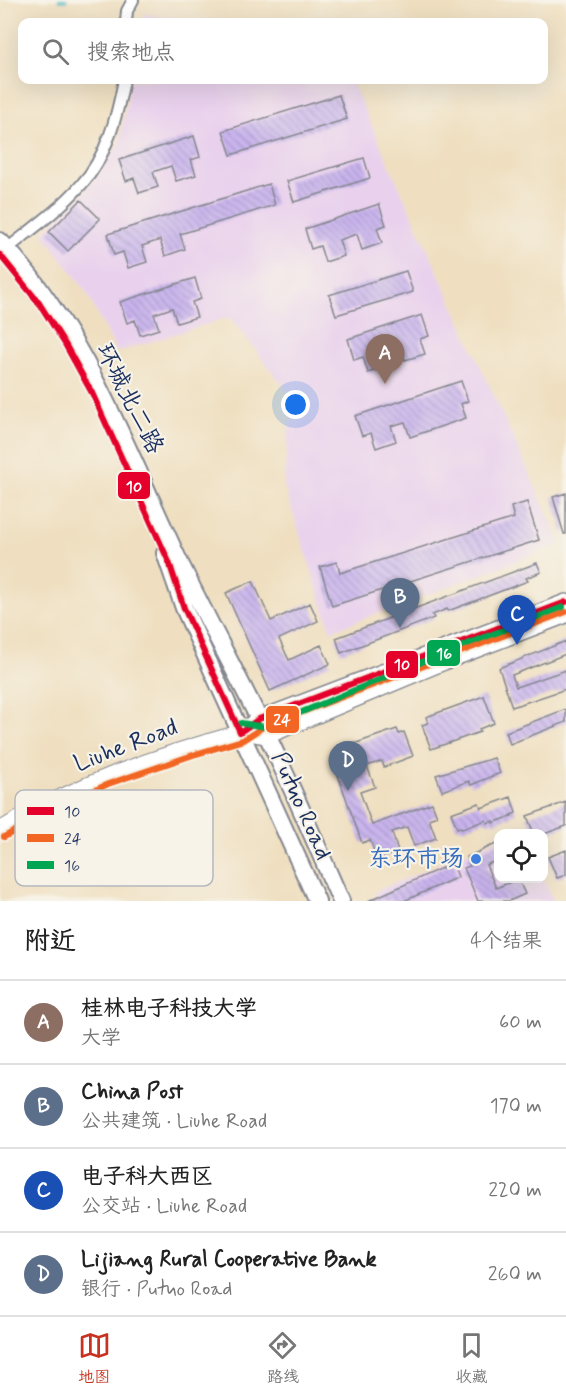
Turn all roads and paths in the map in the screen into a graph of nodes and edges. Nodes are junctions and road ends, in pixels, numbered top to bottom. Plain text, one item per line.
1 (133, 0) edge
2 (126, 18) edge
3 (123, 84) edge
4 (2, 249) edge
5 (566, 602) edge
6 (566, 615) edge
7 (259, 719) junction
8 (240, 732) junction
9 (267, 736) junction
10 (74, 790) edge
11 (15, 821) edge
12 (0, 829) edge
13 (317, 901) edge
14 (341, 901) edge

1 - 2 street
3 - 4 street
4 - 7 main road, 环城北二路
4 - 8 main road, Putuo Road
5 - 7 main road
6 - 9 main road
7 - 8 main road
7 - 9 main road, Putuo Road
8 - 9 main road
8 - 10 street, Liuhe Road
8 - 13 main road, Putuo Road
9 - 14 main road, Putuo Road
11 - 12 street, Liuhe Road

